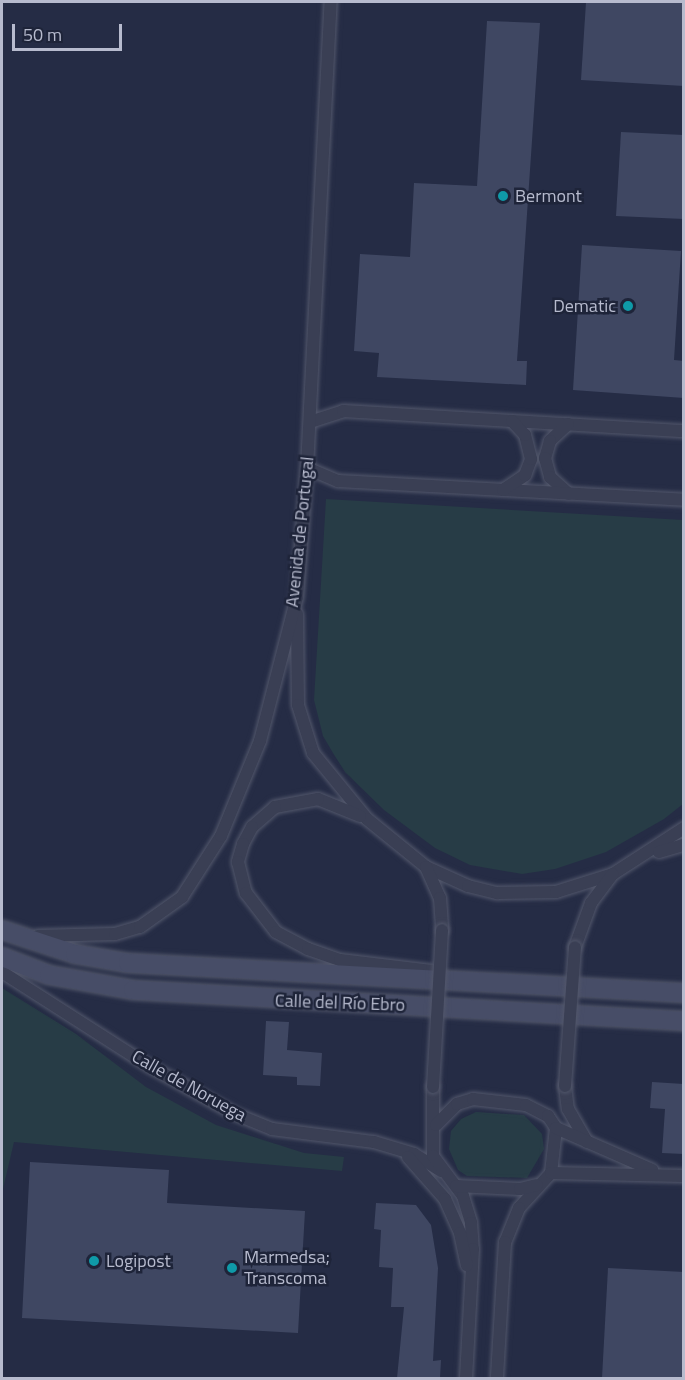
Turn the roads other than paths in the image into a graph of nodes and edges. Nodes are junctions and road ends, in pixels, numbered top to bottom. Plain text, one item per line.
1 (331, 2) edge
2 (512, 421) junction
3 (310, 422) junction
4 (568, 424) junction
5 (684, 431) edge
6 (307, 468) junction
7 (501, 490) junction
8 (569, 494) junction
9 (684, 501) edge
10 (297, 597) junction
11 (367, 819) junction
12 (684, 828) edge
13 (684, 845) edge
14 (644, 856) junction
15 (426, 867) junction
16 (613, 874) junction
17 (7, 933) edge
18 (2, 957) edge
19 (2, 972) edge
20 (535, 984) junction
21 (684, 993) edge
22 (684, 1021) edge
23 (565, 1086) junction
24 (436, 1125) junction
25 (556, 1127) junction
26 (589, 1144) junction
27 (397, 1149) junction
28 (441, 1171) junction
29 (551, 1173) junction
30 (664, 1175) junction
31 (684, 1176) edge
32 (537, 1185) junction
33 (456, 1186) junction
34 (471, 1299) junction
35 (466, 1378) edge
36 (497, 1378) edge

1 - 3 street, Avenida de Portugal
2 - 3 street
2 - 4 street
2 - 7 street
3 - 6 street, Avenida de Portugal
4 - 5 street
4 - 8 street
6 - 7 street
6 - 10 street, Avenida de Portugal
7 - 8 street
8 - 9 street
10 - 11 street
10 - 17 street, Avenida de Portugal
11 - 15 street
11 - 20 street
12 - 14 street
13 - 14 street
14 - 16 street
15 - 16 street
15 - 24 street, bridge
16 - 23 street, bridge
17 - 20 main road, Calle del Río Ebro
18 - 22 main road, Calle del Río Ebro
19 - 27 street, Calle de Noruega
20 - 21 main road, Calle del Río Ebro
23 - 25 street
23 - 26 street
24 - 25 street
24 - 28 street
25 - 26 street
25 - 29 street
26 - 30 street
27 - 28 street, Calle de Noruega
27 - 34 street, Calle de Noruega
28 - 33 street
29 - 30 street
29 - 32 street
30 - 31 street
32 - 33 street
32 - 36 street
33 - 34 street
34 - 35 street

